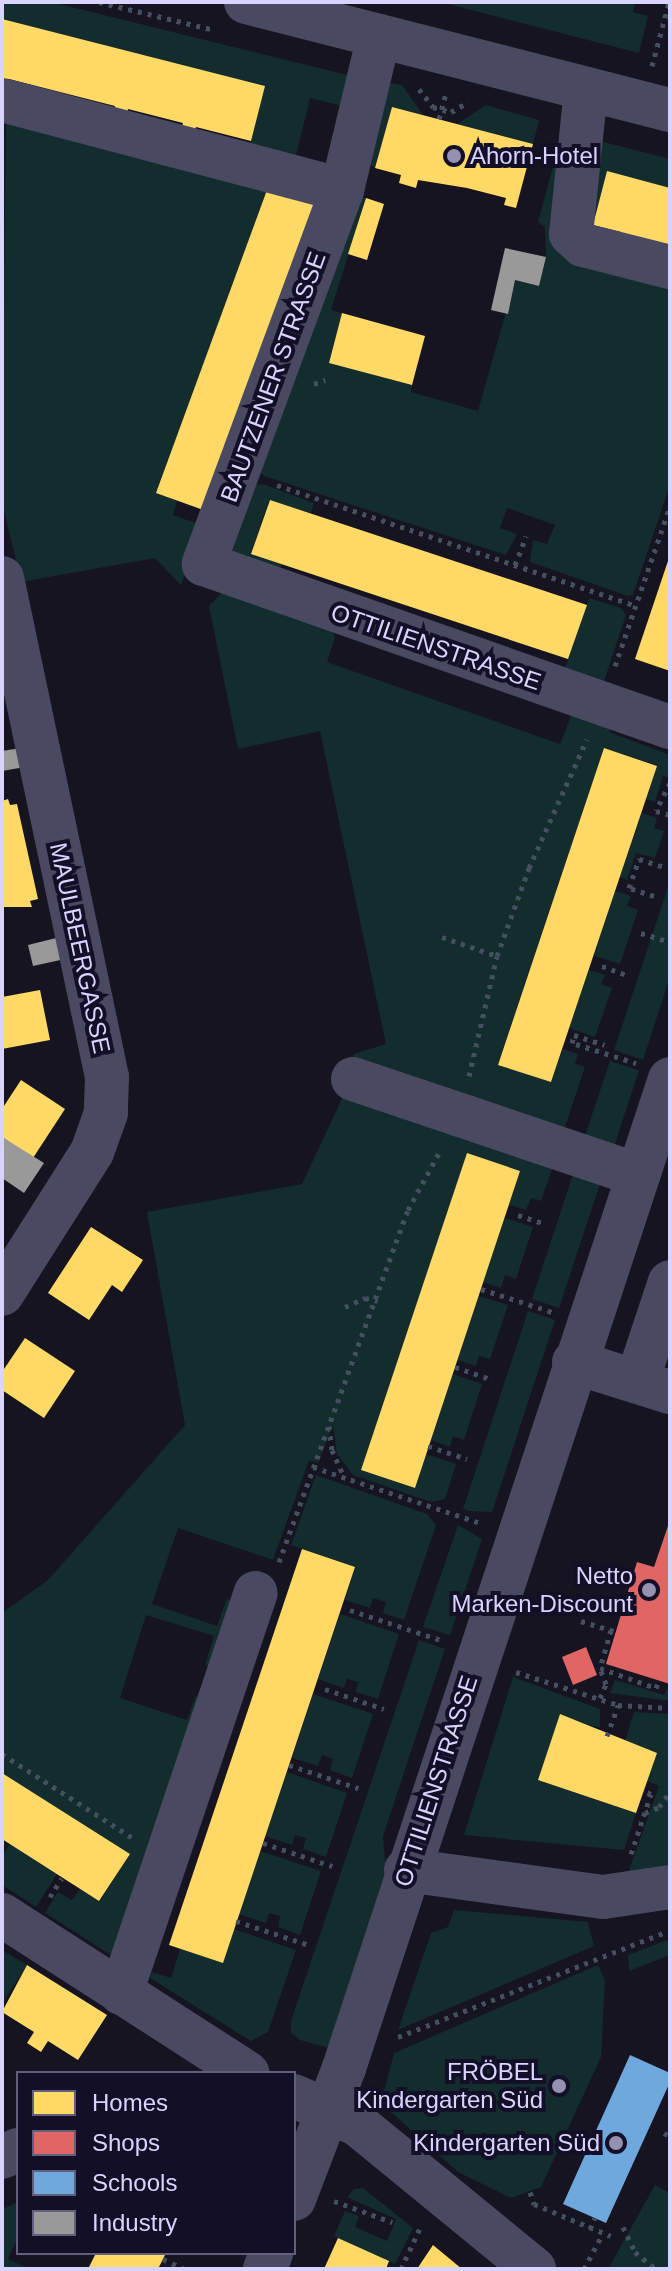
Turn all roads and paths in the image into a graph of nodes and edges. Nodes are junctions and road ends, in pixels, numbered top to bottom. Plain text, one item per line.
1 (246, 2) edge
2 (669, 2) edge
3 (379, 36) junction
4 (652, 67) dead end
5 (586, 89) junction
6 (445, 96) dead end
7 (2, 100) edge
8 (429, 102) dead end
9 (463, 104) dead end
10 (442, 110) junction
11 (670, 110) edge
12 (439, 119) dead end
13 (342, 190) junction
14 (670, 267) edge
15 (238, 472) junction
16 (670, 506) edge
17 (526, 536) dead end
18 (204, 564) joint
19 (515, 565) junction
20 (2, 578) edge
21 (636, 606) junction
22 (602, 705) junction
23 (670, 727) edge
24 (670, 783) edge
25 (670, 815) edge
26 (663, 867) dead end
27 (654, 896) dead end
28 (641, 933) dead end
29 (442, 937) dead end
30 (670, 942) edge
31 (497, 956) dead end
32 (602, 966) dead end
33 (627, 975) dead end
34 (604, 1045) dead end
35 (353, 1079) dead end
36 (661, 1089) edge
37 (638, 1175) junction
38 (518, 1215) dead end
39 (545, 1224) dead end
40 (670, 1282) edge
41 (481, 1289) dead end
42 (2, 1294) edge
43 (378, 1301) dead end
44 (345, 1307) dead end
45 (557, 1314) dead end
46 (574, 1362) junction
47 (455, 1367) dead end
48 (493, 1380) dead end
49 (654, 1386) edge
50 (329, 1425) dead end
51 (428, 1446) dead end
52 (467, 1459) dead end
53 (345, 1478) junction
54 (487, 1526) dead end
55 (286, 1542) dead end
56 (256, 1593) dead end
57 (350, 1610) dead end
58 (581, 1621) dead end
59 (448, 1642) dead end
60 (600, 1668) junction
61 (508, 1669) dead end
62 (659, 1681) dead end
63 (325, 1689) dead end
64 (600, 1698) junction
65 (618, 1705) junction
66 (384, 1709) dead end
67 (670, 1709) edge
68 (607, 1736) dead end
69 (2, 1754) edge
70 (289, 1765) dead end
71 (358, 1788) dead end
72 (644, 1791) dead end
73 (670, 1792) edge
74 (645, 1813) junction
75 (263, 1843) dead end
76 (629, 1859) dead end
77 (167, 1860) junction
78 (332, 1866) dead end
79 (406, 1870) junction
80 (670, 1887) edge
81 (2, 1915) edge
82 (236, 1921) dead end
83 (670, 1930) edge
84 (306, 1944) dead end
85 (121, 1993) junction
86 (395, 2038) dead end
87 (228, 2070) edge
88 (311, 2103) edge
89 (530, 2192) dead end
90 (312, 2199) edge
91 (595, 2218) dead end
92 (392, 2222) dead end
93 (421, 2225) dead end
94 (623, 2227) dead end
95 (590, 2229) junction
96 (602, 2234) junction
97 (611, 2236) dead end
98 (163, 2259) dead end
99 (184, 2269) edge
100 (401, 2269) edge
101 (534, 2269) edge
102 (584, 2269) edge
103 (656, 2269) edge

1 - 3 street
2 - 4 path
3 - 5 street
3 - 13 street, BAUTZENER STRASSE
5 - 11 street
5 - 14 street
6 - 10 path
7 - 13 street
8 - 10 path
9 - 10 path
10 - 12 path
13 - 15 street, BAUTZENER STRASSE
15 - 18 street, BAUTZENER STRASSE
15 - 19 path
16 - 21 path
17 - 19 path
18 - 22 street, OTTILIENSTRASSE
19 - 21 path
20 - 42 street, MAULBEERGASSE
21 - 22 path
22 - 23 street, OTTILIENSTRASSE
24 - 25 path
26 - 27 path
28 - 30 path
29 - 31 path
32 - 33 path
34 - 36 path
35 - 37 street
36 - 37 street, OTTILIENSTRASSE
37 - 46 street, OTTILIENSTRASSE
38 - 39 path
40 - 49 street
41 - 45 path
43 - 44 path
46 - 49 street
46 - 79 street, OTTILIENSTRASSE
47 - 48 path
50 - 53 path
51 - 52 path
53 - 54 path
53 - 55 path
56 - 77 street
57 - 59 path
58 - 60 path
60 - 62 path
60 - 64 path
61 - 64 path
63 - 66 path
64 - 65 path
65 - 67 path
65 - 68 path
69 - 77 path
70 - 71 path
72 - 74 path
73 - 74 path
74 - 76 path
75 - 78 path
77 - 85 street
79 - 80 street
79 - 88 street, OTTILIENSTRASSE
81 - 85 street
82 - 84 path
83 - 86 path
85 - 87 street
88 - 90 street, OTTILIENSTRASSE
88 - 101 street
89 - 95 path
90 - 92 path
91 - 95 path
93 - 100 path
94 - 103 path
95 - 96 path
96 - 97 path
96 - 102 path
98 - 99 path

